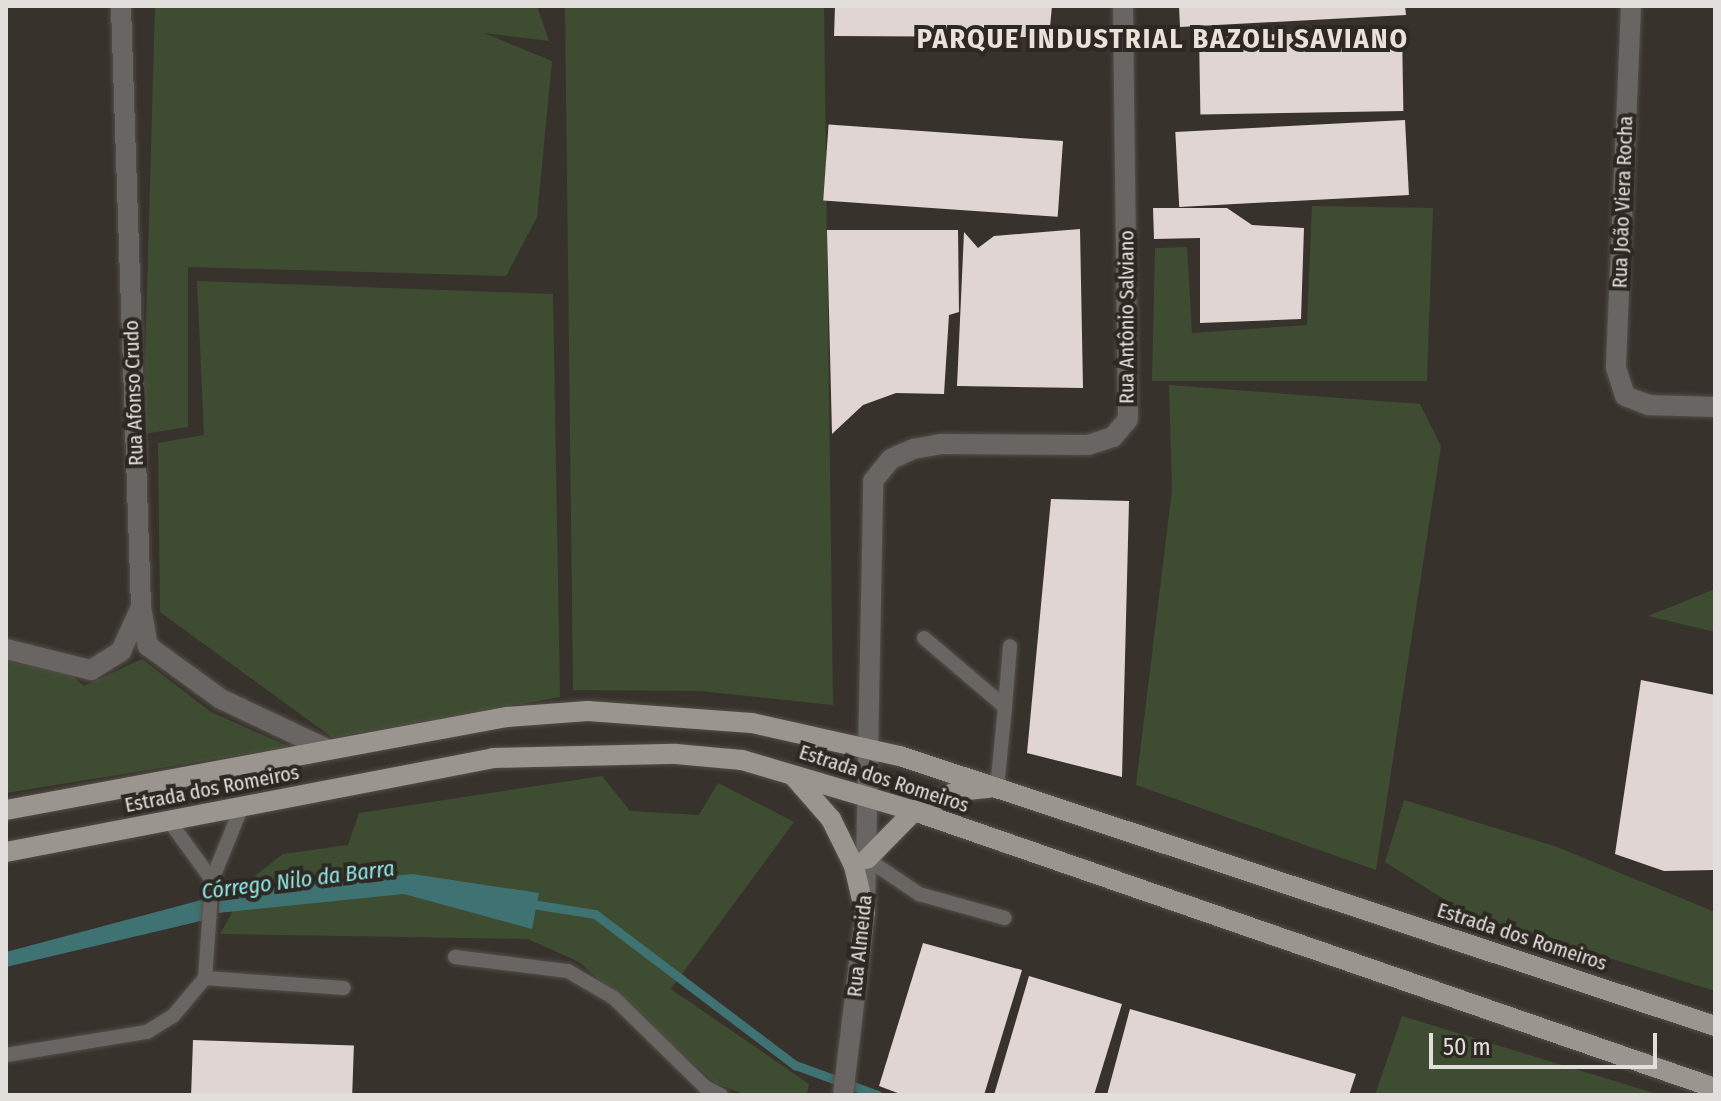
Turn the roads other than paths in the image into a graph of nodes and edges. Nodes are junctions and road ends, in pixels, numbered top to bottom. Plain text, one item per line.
1 (121, 6) edge
2 (1123, 6) edge
3 (1631, 6) edge
4 (1715, 407) edge
5 (141, 607) junction
6 (924, 638) dead end
7 (1010, 646) dead end
8 (6, 649) edge
9 (1005, 707) junction
10 (867, 749) junction
11 (329, 750) junction
12 (789, 773) junction
13 (997, 788) junction
14 (866, 797) junction
15 (242, 806) junction
16 (6, 810) edge
17 (914, 811) junction
18 (170, 822) junction
19 (6, 852) edge
20 (867, 859) junction
21 (212, 885) junction
22 (865, 913) junction
23 (1005, 918) dead end
24 (455, 957) dead end
25 (205, 978) junction
26 (344, 988) dead end
27 (1715, 1026) edge
28 (6, 1055) edge
29 (1715, 1088) edge
30 (721, 1095) edge
31 (843, 1095) edge

1 - 5 street, Rua Afonso Crudo
2 - 10 street, Rua Antônio Salviano
3 - 4 street, Rua João Viera Rocha
5 - 8 street, Rua Afonso Crudo
5 - 11 street
6 - 9 lane
7 - 9 lane
9 - 13 lane
10 - 11 main road, Estrada dos Romeiros
10 - 13 main road, Estrada dos Romeiros
10 - 14 street, Rua Antônio Salviano
11 - 16 main road, Estrada dos Romeiros
12 - 14 main road, Estrada dos Romeiros
12 - 15 main road, Estrada dos Romeiros
12 - 22 main road
13 - 17 main road
13 - 27 main road, Estrada dos Romeiros
14 - 17 main road, Estrada dos Romeiros
14 - 20 street, Rua Almeida
15 - 18 main road, Estrada dos Romeiros
15 - 21 lane
17 - 20 main road
17 - 29 main road, Estrada dos Romeiros
18 - 19 main road, Estrada dos Romeiros
18 - 21 lane
20 - 22 street, Rua Almeida
20 - 23 lane
21 - 25 lane
22 - 31 street, Rua Almeida
24 - 30 lane
25 - 26 lane
25 - 28 lane

